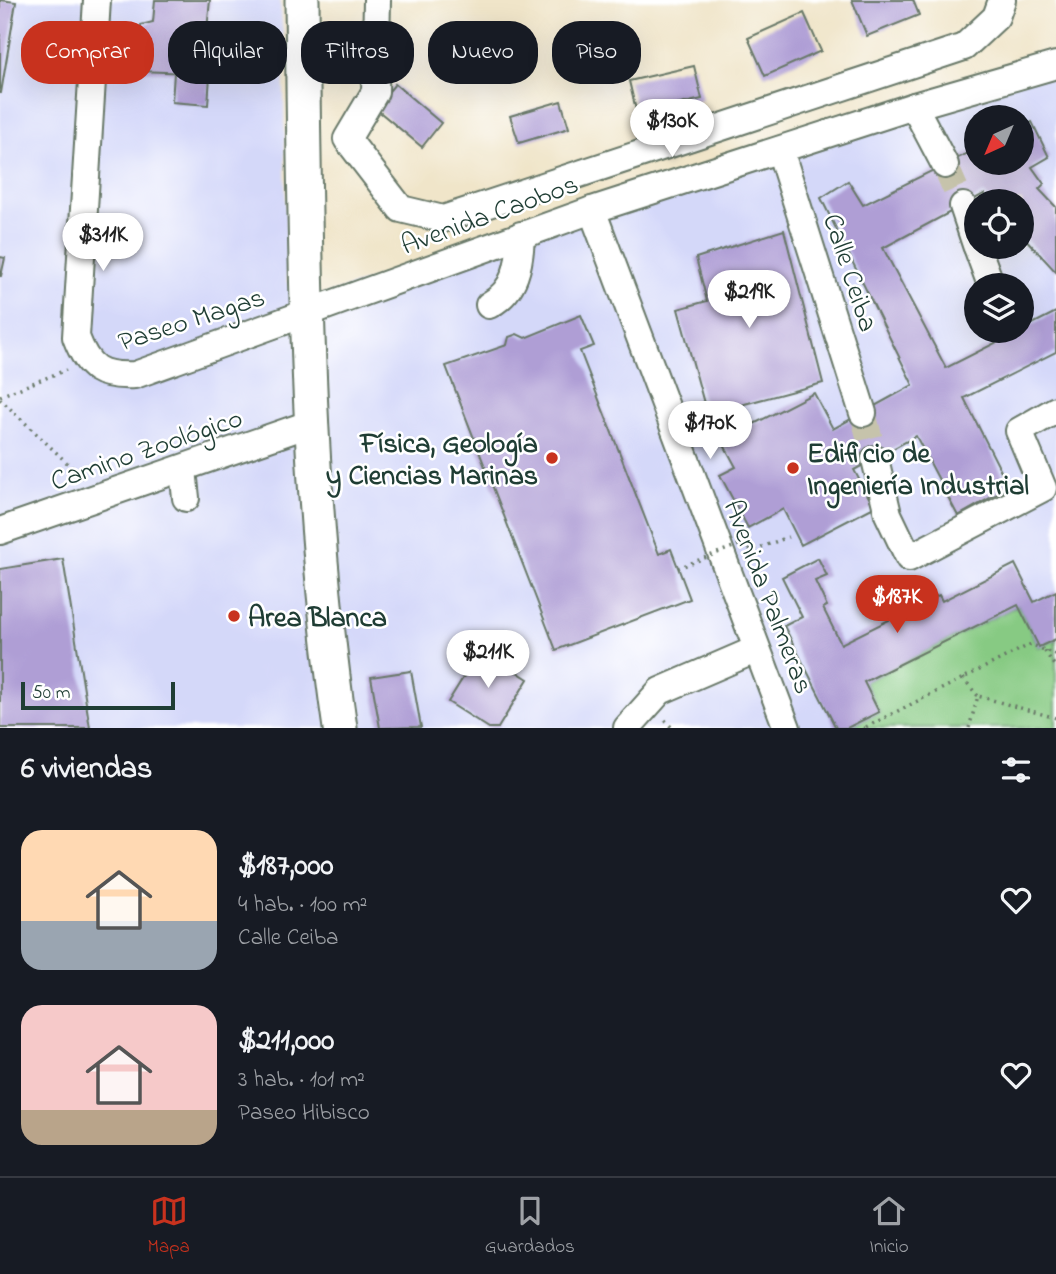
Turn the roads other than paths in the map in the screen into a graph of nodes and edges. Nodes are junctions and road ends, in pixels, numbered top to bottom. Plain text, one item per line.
1 (97, 0) edge
2 (302, 0) edge
3 (377, 0) edge
4 (1002, 0) edge
5 (1056, 65) edge
6 (914, 106) junction
7 (780, 150) junction
8 (945, 165) tunnel mouth
9 (963, 205) tunnel mouth
10 (964, 208) edge
11 (592, 210) junction
12 (521, 235) junction
13 (489, 305) dead end
14 (306, 312) junction
15 (1056, 410) edge
16 (863, 413) tunnel mouth
17 (312, 423) junction
18 (875, 459) tunnel mouth
19 (183, 470) junction
20 (186, 498) dead end
21 (0, 531) edge
22 (755, 650) junction
23 (340, 728) edge
24 (627, 728) edge
25 (787, 728) edge

1 - 14 street, Paseo Magas
2 - 14 main road
3 - 4 street
5 - 6 street, Avenida Caobos
6 - 7 street, Avenida Caobos
6 - 8 street
7 - 11 street, Avenida Caobos
7 - 16 street, Calle Ceiba
9 - 10 street
11 - 12 street, Avenida Caobos
11 - 22 street, Avenida Palmeras
12 - 13 street
12 - 14 street, Avenida Caobos
14 - 17 main road
15 - 18 street
17 - 19 street, Camino Zoológico
17 - 23 main road
19 - 20 street
19 - 21 street, Camino Zoológico
22 - 24 street
22 - 25 street, Avenida Palmeras

